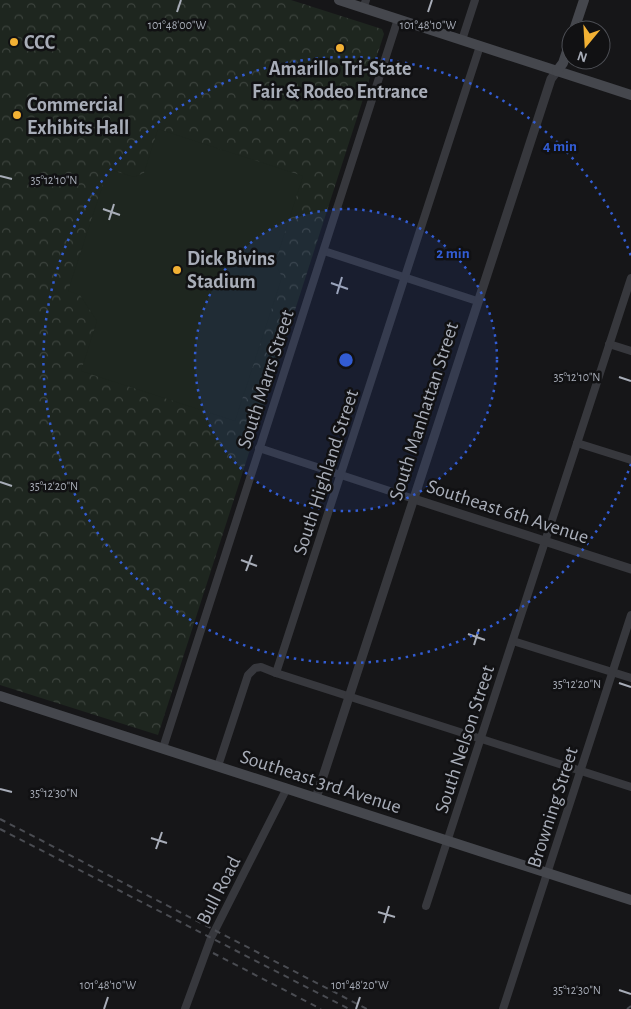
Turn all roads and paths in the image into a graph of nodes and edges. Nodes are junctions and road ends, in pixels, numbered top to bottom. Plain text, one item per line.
1 (339, 0) edge
2 (475, 0) edge
3 (584, 0) edge
4 (364, 4) edge
5 (398, 19) junction
6 (577, 20) edge
7 (462, 40) junction
8 (480, 46) junction
9 (561, 66) edge
10 (557, 71) junction
11 (631, 95) edge
12 (324, 251) junction
13 (405, 278) junction
14 (631, 278) edge
15 (478, 301) junction
16 (609, 344) junction
17 (631, 351) edge
18 (577, 443) junction
19 (259, 448) junction
20 (631, 460) edge
21 (341, 475) junction
22 (414, 499) junction
23 (546, 542) junction
24 (631, 569) edge
25 (631, 615) edge
26 (513, 641) junction
27 (612, 672) junction
28 (276, 673) junction
29 (631, 678) edge
30 (0, 696) edge
31 (350, 697) junction
32 (481, 739) junction
33 (163, 748) junction
34 (218, 766) junction
35 (580, 771) junction
36 (287, 788) junction
37 (631, 788) edge
38 (316, 798) junction
39 (448, 840) junction
40 (548, 873) junction
41 (631, 900) edge
42 (426, 906) dead end
43 (185, 1009) edge
44 (503, 1009) edge

1 - 4 main road
2 - 7 street
3 - 6 main road
4 - 5 main road
5 - 7 main road
5 - 12 street, South Marrs Street
7 - 8 main road
8 - 10 main road
8 - 13 street, South Highland Street
9 - 10 main road, South Manhattan Street
10 - 11 main road
10 - 15 street, South Manhattan Street
12 - 13 street
12 - 19 street, South Marrs Street
13 - 15 street
13 - 21 street, South Highland Street
14 - 16 street, South Nelson Street
15 - 22 street, South Manhattan Street
16 - 17 street
16 - 18 street, South Nelson Street
18 - 20 street
18 - 23 street, South Nelson Street
19 - 21 street, Southeast 6th Avenue
19 - 33 street, South Marrs Street
21 - 22 street, Southeast 6th Avenue
21 - 28 street, South Highland Street
22 - 23 street, Southeast 6th Avenue
22 - 31 street, South Manhattan Street
23 - 24 street, Southeast 6th Avenue
23 - 26 street, South Nelson Street
25 - 27 street, Browning Street
26 - 27 street
26 - 32 street, South Nelson Street
27 - 29 street
27 - 35 street, Browning Street
28 - 31 street
28 - 34 street
30 - 33 main road, Southeast 3rd Avenue
31 - 32 street
31 - 38 street, South Manhattan Street
32 - 35 street
32 - 39 street, South Nelson Street
33 - 34 main road, Southeast 3rd Avenue
34 - 36 main road, Southeast 3rd Avenue
35 - 37 street
35 - 40 street, Browning Street
36 - 38 main road, Southeast 3rd Avenue
36 - 43 street, Bull Road
38 - 39 main road, Southeast 3rd Avenue
39 - 40 main road, Southeast 3rd Avenue
39 - 42 street, South Nelson Street
40 - 41 main road, Southeast 3rd Avenue
40 - 44 street, Browning Street

